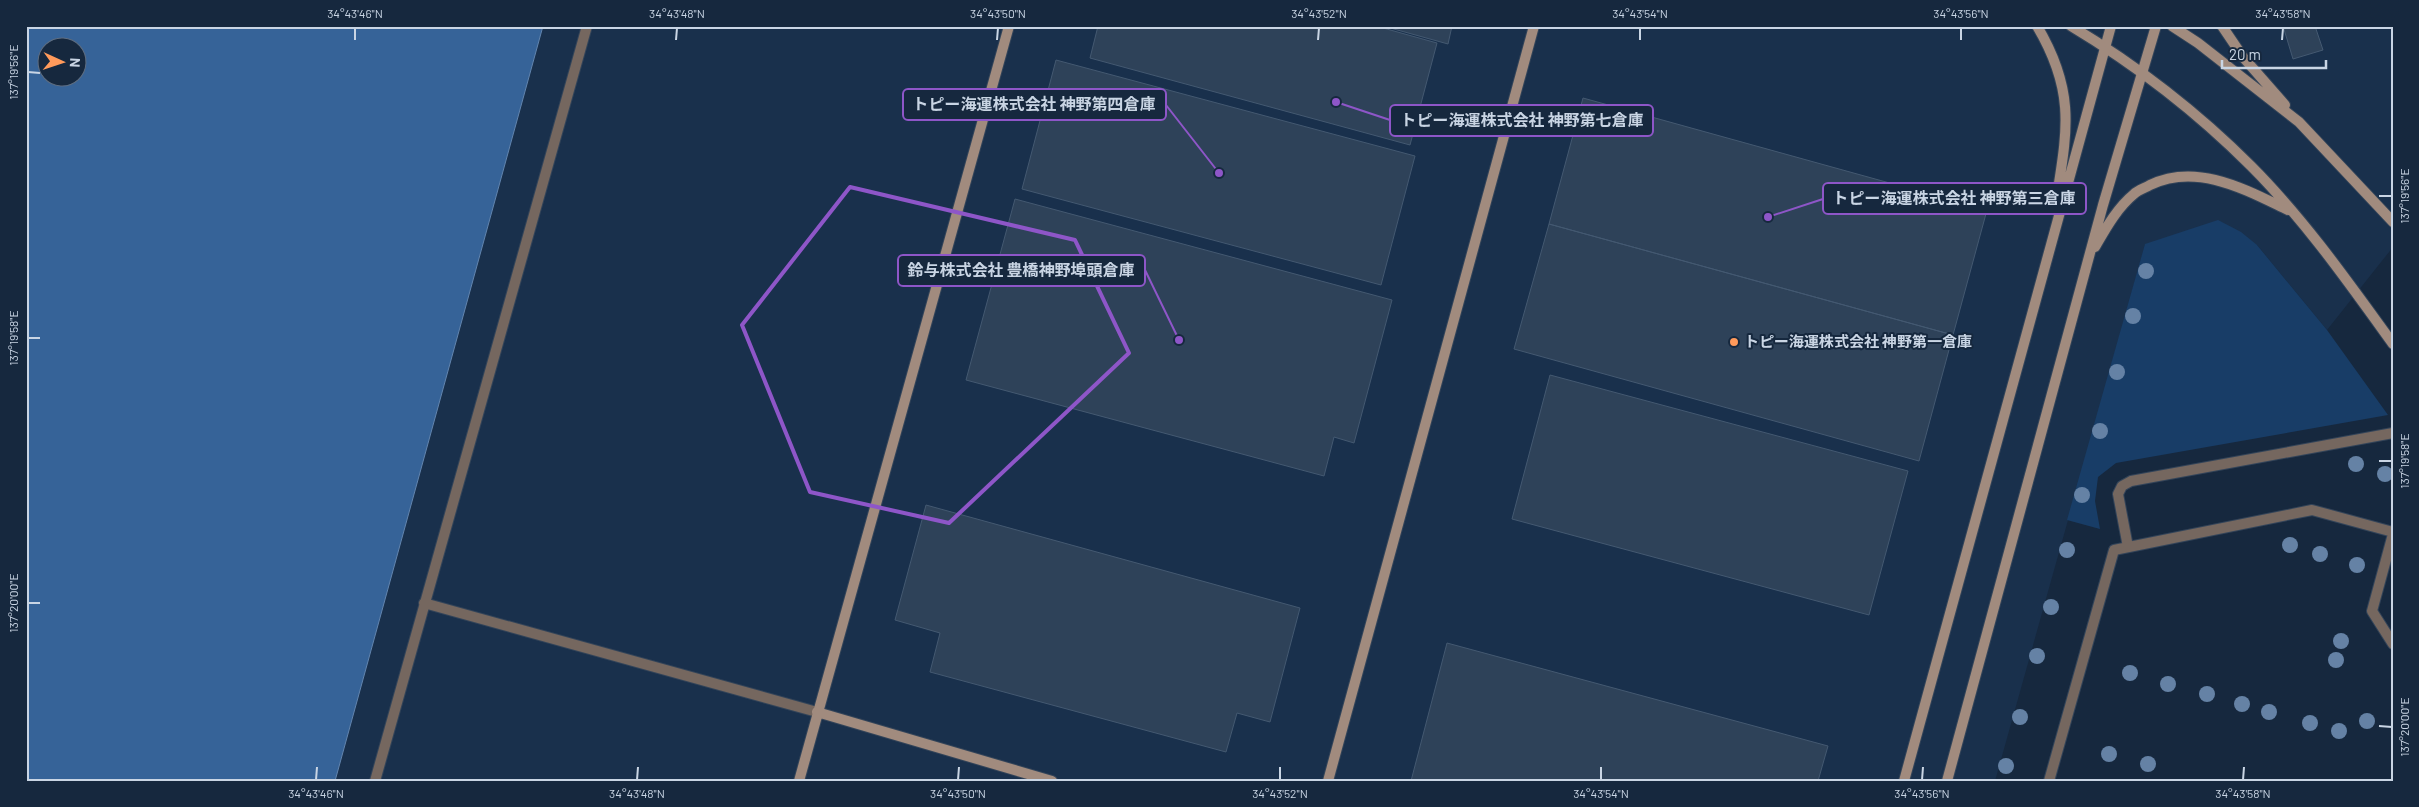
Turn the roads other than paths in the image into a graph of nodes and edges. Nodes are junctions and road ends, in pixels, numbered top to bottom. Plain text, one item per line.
1 (587, 26) edge
2 (1009, 26) edge
3 (1534, 26) edge
4 (2037, 26) edge
5 (2071, 26) edge
6 (2111, 26) edge
7 (2156, 26) edge
8 (2172, 26) edge
9 (2222, 26) edge
10 (2105, 48) junction
11 (2143, 73) junction
12 (2299, 122) junction
13 (2292, 211) junction
14 (2393, 222) edge
15 (2049, 252) junction
16 (2088, 260) junction
17 (2393, 344) edge
18 (2393, 433) edge
19 (2393, 533) edge
20 (2128, 547) junction
21 (424, 603) junction
22 (2393, 644) edge
23 (817, 712) junction
24 (375, 781) edge
25 (799, 781) edge
26 (1052, 781) edge
27 (1328, 781) edge
28 (1904, 781) edge
29 (1947, 781) edge
30 (2049, 781) edge

1 - 21 lane
2 - 23 street
3 - 27 street
4 - 15 street
5 - 10 street
6 - 10 street
7 - 11 street
8 - 12 street
9 - 12 street
10 - 11 street
10 - 15 street
11 - 13 street
11 - 16 street
12 - 14 street
13 - 16 street
13 - 17 street
15 - 28 street
16 - 29 street
18 - 20 lane
19 - 20 lane
19 - 22 lane
20 - 30 lane
21 - 23 lane
21 - 24 lane
23 - 25 street
23 - 26 street

